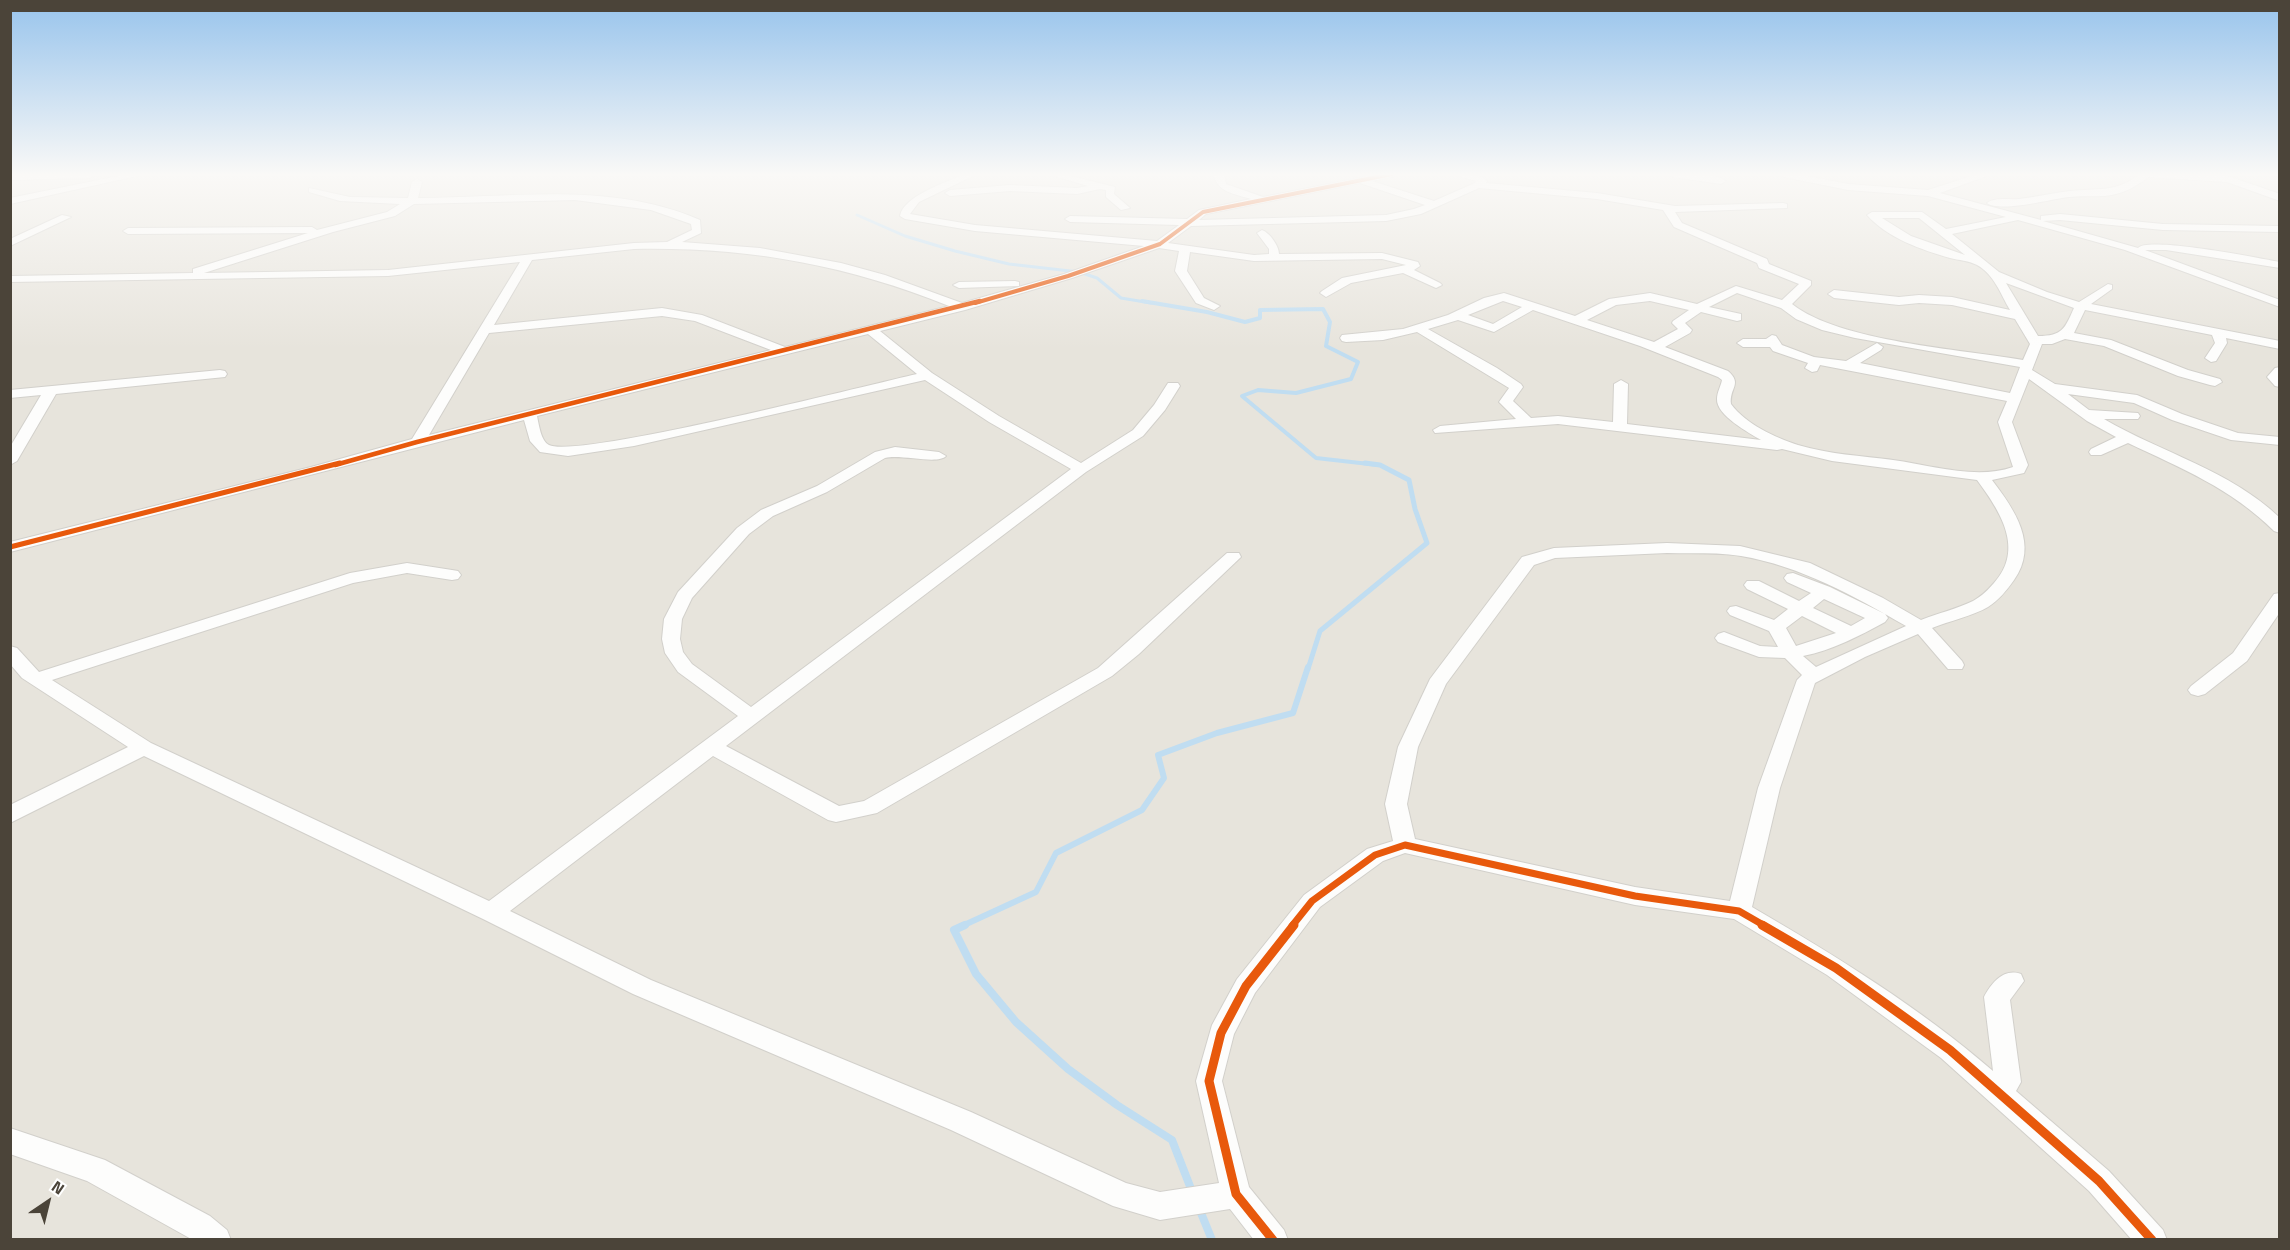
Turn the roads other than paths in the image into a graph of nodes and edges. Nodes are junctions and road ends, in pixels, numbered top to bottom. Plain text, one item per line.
1 (33, 232) edge
2 (322, 232) edge
3 (694, 232) edge
4 (1028, 232) edge
5 (1179, 232) edge
6 (1695, 232) edge
7 (1897, 232) edge
8 (1947, 232) edge
9 (2074, 232) edge
10 (1262, 233) dead end
11 (1944, 233) joint
12 (10, 243) edge
13 (668, 244) junction
14 (1160, 244) junction
15 (2129, 248) junction
16 (1185, 249) junction
17 (528, 258) junction
18 (1274, 259) junction
19 (1979, 262) junction
20 (2279, 264) edge
21 (1405, 270) junction
22 (1995, 274) junction
23 (178, 277) junction
24 (10, 279) edge
25 (1043, 283) junction
26 (959, 285) dead end
27 (1436, 285) dead end
28 (2108, 287) dead end
29 (1326, 293) dead end
30 (1834, 294) dead end
31 (2280, 304) edge
32 (1533, 305) junction
33 (1785, 305) junction
34 (1214, 306) dead end
35 (2081, 306) junction
36 (961, 307) junction
37 (1699, 309) junction
38 (1456, 315) junction
39 (2020, 316) junction
40 (1737, 317) dead end
41 (1576, 321) junction
42 (1419, 328) junction
43 (870, 329) junction
44 (483, 330) junction
45 (2217, 334) junction
46 (2064, 335) junction
47 (1346, 338) dead end
48 (2034, 340) junction
49 (2260, 342) junction
50 (1743, 343) dead end
51 (2280, 345) edge
52 (1655, 347) junction
53 (1877, 347) dead end
54 (784, 351) junction
55 (2247, 351) dead end
56 (2211, 358) dead end
57 (1848, 365) junction
58 (2027, 368) junction
59 (2280, 370) edge
60 (220, 374) dead end
61 (927, 376) junction
62 (2215, 382) dead end
63 (2280, 383) edge
64 (1621, 384) dead end
65 (1173, 386) dead end
66 (2051, 388) junction
67 (51, 390) junction
68 (10, 394) edge
69 (2118, 396) junction
70 (2015, 398) junction
71 (2067, 400) junction
72 (2086, 414) junction
73 (530, 416) junction
74 (2133, 416) dead end
75 (1527, 422) junction
76 (1620, 428) junction
77 (1440, 430) dead end
78 (2128, 437) junction
79 (2280, 441) edge
80 (417, 442) junction
81 (1791, 447) junction
82 (2096, 452) dead end
83 (939, 456) dead end
84 (10, 461) edge
85 (1082, 469) junction
86 (1981, 476) junction
87 (2280, 528) edge
88 (10, 547) edge
89 (1233, 557) dead end
90 (452, 575) dead end
91 (1793, 578) dead end
92 (1753, 585) dead end
93 (1824, 591) junction
94 (2280, 598) edge
95 (1801, 608) junction
96 (1736, 611) dead end
97 (1776, 627) junction
98 (1921, 627) junction
99 (1851, 633) junction
100 (1724, 638) dead end
101 (10, 652) edge
102 (1791, 654) junction
103 (1955, 665) dead end
104 (1815, 676) junction
105 (37, 680) junction
106 (2198, 690) dead end
107 (752, 717) junction
108 (712, 747) junction
109 (144, 748) junction
110 (10, 815) edge
111 (1405, 845) junction
112 (1739, 911) junction
113 (491, 912) junction
114 (2012, 981) dead end
115 (1992, 1088) junction
116 (10, 1141) edge
117 (1236, 1194) junction
118 (216, 1239) edge
119 (1273, 1239) edge
120 (2152, 1239) edge

1 - 12 street
2 - 23 street
3 - 13 street
4 - 14 street
5 - 14 street
6 - 33 street
7 - 19 street
8 - 11 street
9 - 15 street
10 - 18 street
11 - 19 street
13 - 17 street
13 - 36 street
14 - 16 street
14 - 25 street
15 - 20 street
15 - 31 street
16 - 18 street
16 - 34 street
17 - 23 street
17 - 44 street
18 - 21 street
19 - 22 street
21 - 27 street
21 - 29 street
22 - 35 street
22 - 39 street
23 - 24 street
25 - 26 street
25 - 36 street
28 - 35 street
30 - 39 street
32 - 38 street
32 - 38 street
32 - 41 street
33 - 37 street
33 - 58 street
35 - 45 street
35 - 46 street
36 - 43 street
37 - 40 street
37 - 41 street
37 - 52 street
38 - 42 street
39 - 48 street
41 - 52 street
42 - 47 street
42 - 75 street
43 - 54 street
43 - 61 street
44 - 54 street
44 - 80 street
45 - 49 street
45 - 56 street
46 - 48 street
46 - 62 street
48 - 58 street
49 - 51 street
49 - 55 street
50 - 57 street
52 - 81 street
53 - 57 street
54 - 73 street
57 - 70 street
58 - 66 street
58 - 70 street
59 - 63 street
60 - 67 street
61 - 73 street
61 - 85 street
64 - 76 street
65 - 85 street
66 - 69 street
66 - 71 street
67 - 68 street
67 - 84 street
69 - 71 street
69 - 79 street
70 - 86 street
71 - 72 street
72 - 74 street
72 - 78 street
73 - 80 street
75 - 76 street
75 - 77 street
76 - 81 street
78 - 82 street
78 - 87 street
80 - 88 street
81 - 86 street
83 - 107 street
85 - 107 street
86 - 98 street
89 - 108 street
90 - 105 street
91 - 93 street
92 - 95 street
93 - 95 street
93 - 99 street
94 - 106 street
95 - 97 street
95 - 99 street
96 - 97 street
97 - 102 street
98 - 103 street
98 - 104 street
98 - 111 street
99 - 102 street
100 - 102 street
101 - 105 street
102 - 104 street
104 - 112 street
105 - 109 street
107 - 108 street
108 - 113 street
109 - 110 street
109 - 113 street
111 - 112 street
111 - 117 street
112 - 115 street
113 - 117 street
114 - 115 street
115 - 120 street
116 - 118 street
117 - 119 street

